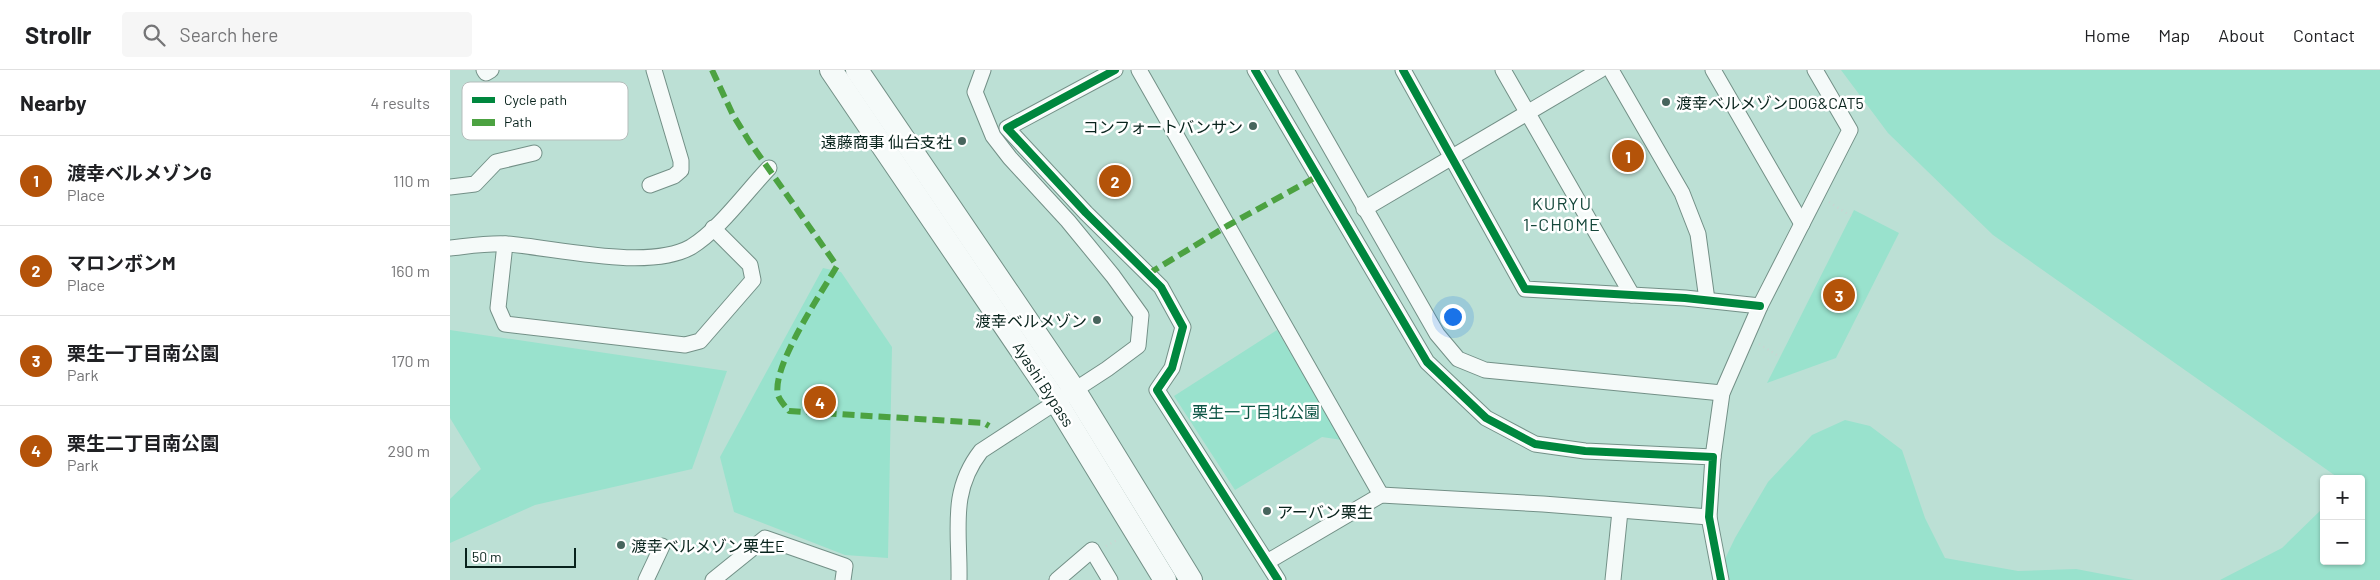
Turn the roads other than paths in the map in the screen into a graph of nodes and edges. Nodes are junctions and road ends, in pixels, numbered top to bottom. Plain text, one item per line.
1 (484, 70) edge
2 (491, 70) edge
3 (654, 70) edge
4 (831, 70) edge
5 (857, 70) edge
6 (983, 70) edge
7 (1116, 70) edge
8 (1139, 70) edge
9 (1255, 70) edge
10 (1286, 70) edge
11 (1403, 70) edge
12 (1502, 70) edge
13 (1600, 70) edge
14 (1611, 70) edge
15 (1714, 70) edge
16 (1815, 70) edge
17 (1527, 113) junction
18 (534, 153) dead end
19 (1452, 157) junction
20 (768, 168) dead end
21 (650, 185) dead end
22 (450, 187) edge
23 (1364, 209) junction
24 (1802, 224) junction
25 (713, 228) junction
26 (505, 244) junction
27 (450, 248) edge
28 (1632, 295) junction
29 (1707, 300) junction
30 (1760, 306) junction
31 (1722, 393) junction
32 (1066, 397) junction
33 (1713, 457) junction
34 (1381, 495) junction
35 (1620, 511) junction
36 (1709, 517) junction
37 (662, 546) dead end
38 (1267, 562) junction
39 (646, 580) edge
40 (713, 580) edge
41 (843, 580) edge
42 (960, 580) edge
43 (1057, 580) edge
44 (1110, 580) edge
45 (1165, 580) edge
46 (1190, 580) edge
47 (1278, 580) edge
48 (1613, 580) edge
49 (1720, 580) edge

1 - 2 street
3 - 21 street
4 - 32 highway, Ayashi Bypass
5 - 32 highway, Ayashi Bypass
6 - 32 street
7 - 38 street
8 - 34 street
9 - 33 street
10 - 23 street
11 - 19 street
12 - 17 street
13 - 17 street
14 - 29 street
15 - 24 street
16 - 24 street
17 - 19 street
17 - 28 street
18 - 22 street
19 - 23 street
19 - 28 street
20 - 25 street
23 - 31 street
24 - 30 street
25 - 26 street
25 - 26 street
26 - 27 street
28 - 29 street
29 - 30 street
30 - 31 street
31 - 33 street
32 - 42 street
32 - 45 highway, Ayashi Bypass
32 - 46 highway, Ayashi Bypass
33 - 36 street
34 - 35 street
34 - 38 street
35 - 36 street
35 - 48 street
36 - 49 street
37 - 39 street
38 - 47 street
40 - 41 street
43 - 44 street

